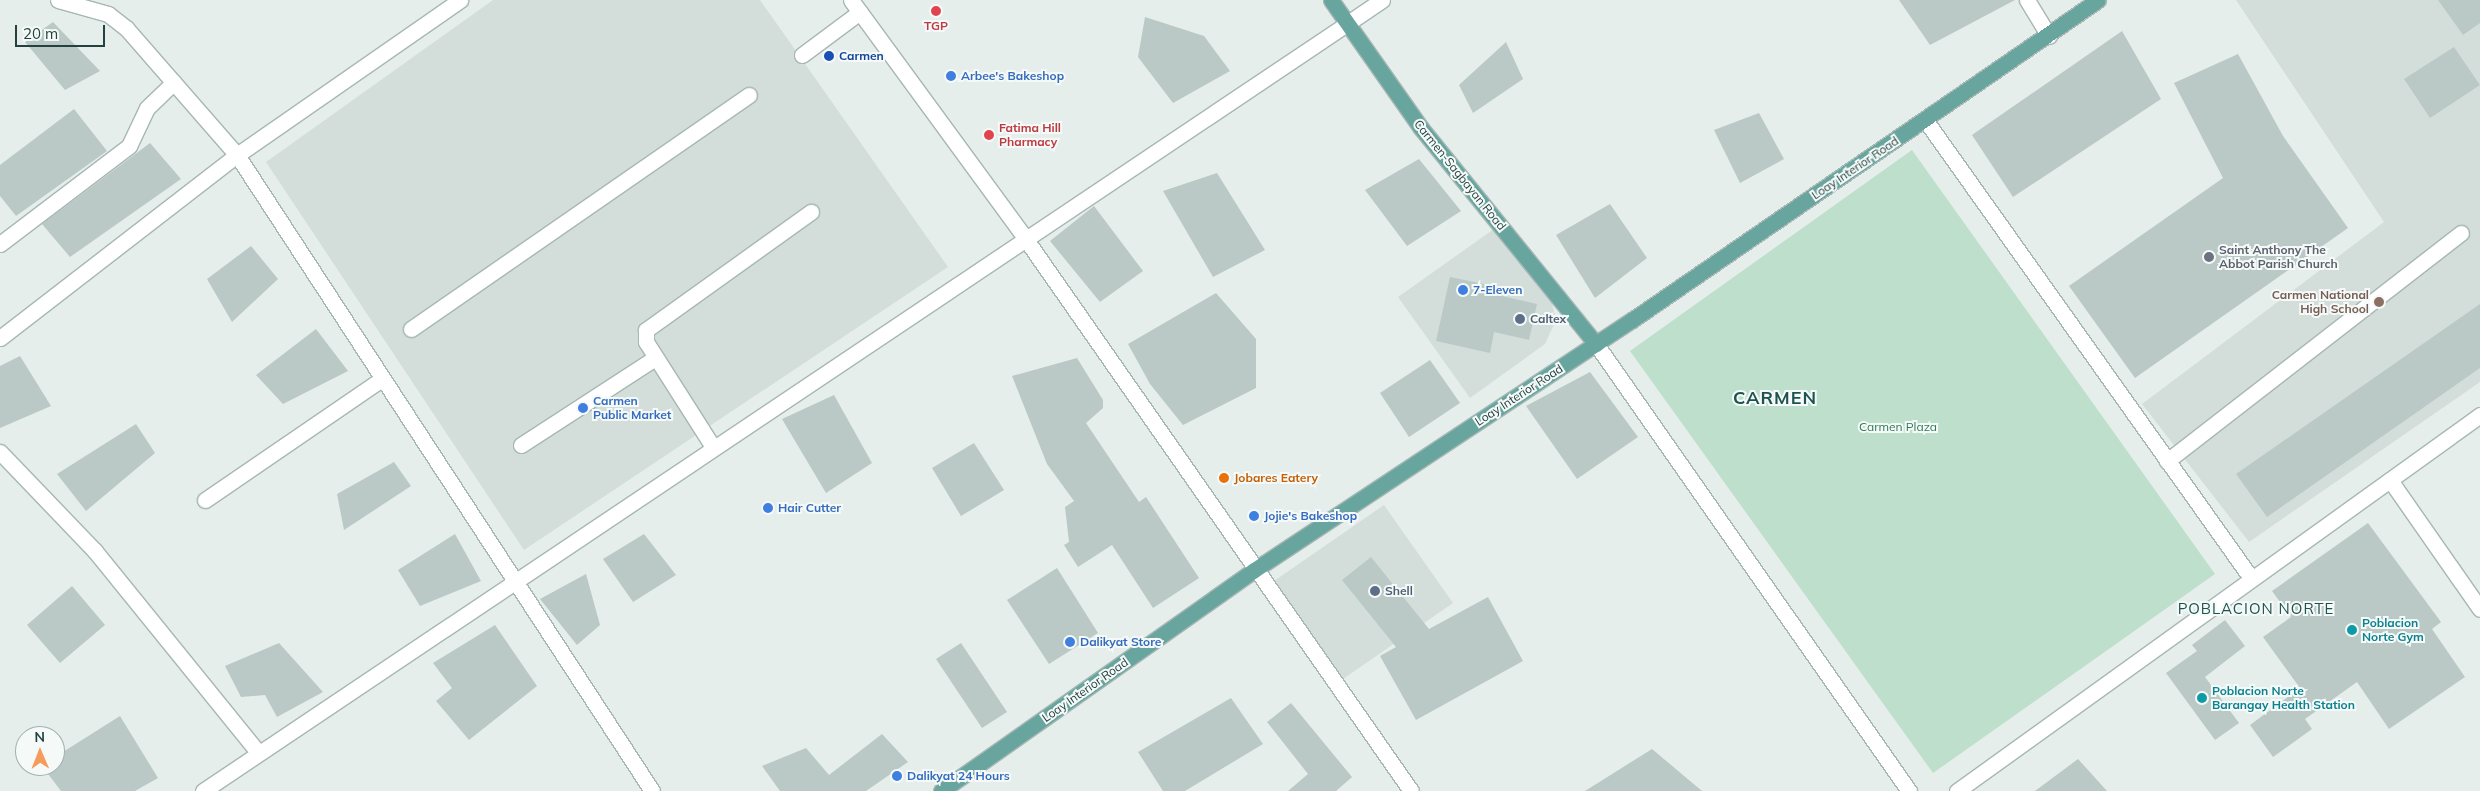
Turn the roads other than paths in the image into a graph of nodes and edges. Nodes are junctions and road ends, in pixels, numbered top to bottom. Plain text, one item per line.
1 (58, 0) edge
2 (460, 0) edge
3 (1331, 0) edge
4 (1382, 0) edge
5 (2027, 0) edge
6 (2098, 0) edge
7 (856, 6) edge
8 (1348, 23) junction
9 (2049, 36) junction
10 (802, 55) dead end
11 (174, 82) junction
12 (749, 95) dead end
13 (1926, 121) junction
14 (237, 155) junction
15 (811, 212) dead end
16 (2461, 234) dead end
17 (1025, 238) junction
18 (0, 244) edge
19 (411, 329) dead end
20 (0, 338) edge
21 (1596, 344) junction
22 (655, 358) junction
23 (382, 379) junction
24 (2480, 415) edge
25 (521, 445) dead end
26 (713, 447) junction
27 (0, 452) edge
28 (2167, 461) junction
29 (2390, 480) junction
30 (205, 500) dead end
31 (1254, 570) junction
32 (2251, 578) junction
33 (512, 581) junction
34 (2480, 610) edge
35 (258, 751) junction
36 (202, 791) edge
37 (652, 791) edge
38 (941, 791) edge
39 (1411, 791) edge
40 (1909, 791) edge
41 (1957, 791) edge

1 - 11 street
2 - 14 street
3 - 8 main road, Carmen-Sagbayan Road
4 - 8 street
5 - 9 street
6 - 9 main road, Loay Interior Road
7 - 10 street
7 - 17 street
8 - 17 street
8 - 21 main road, Carmen-Sagbayan Road
9 - 13 main road, Loay Interior Road
11 - 14 street
11 - 18 street
12 - 19 street
13 - 21 main road, Loay Interior Road
13 - 28 street
14 - 20 street
14 - 23 street
15 - 22 street
16 - 28 street
17 - 26 street
17 - 31 street
21 - 31 main road, Loay Interior Road
21 - 40 street
22 - 25 street
22 - 26 street
23 - 30 street
23 - 33 street
24 - 29 street
26 - 33 street
27 - 35 street
28 - 32 street
29 - 32 street
29 - 34 street
31 - 38 main road, Loay Interior Road
31 - 39 street
32 - 41 street
33 - 35 street
33 - 37 street
35 - 36 street

